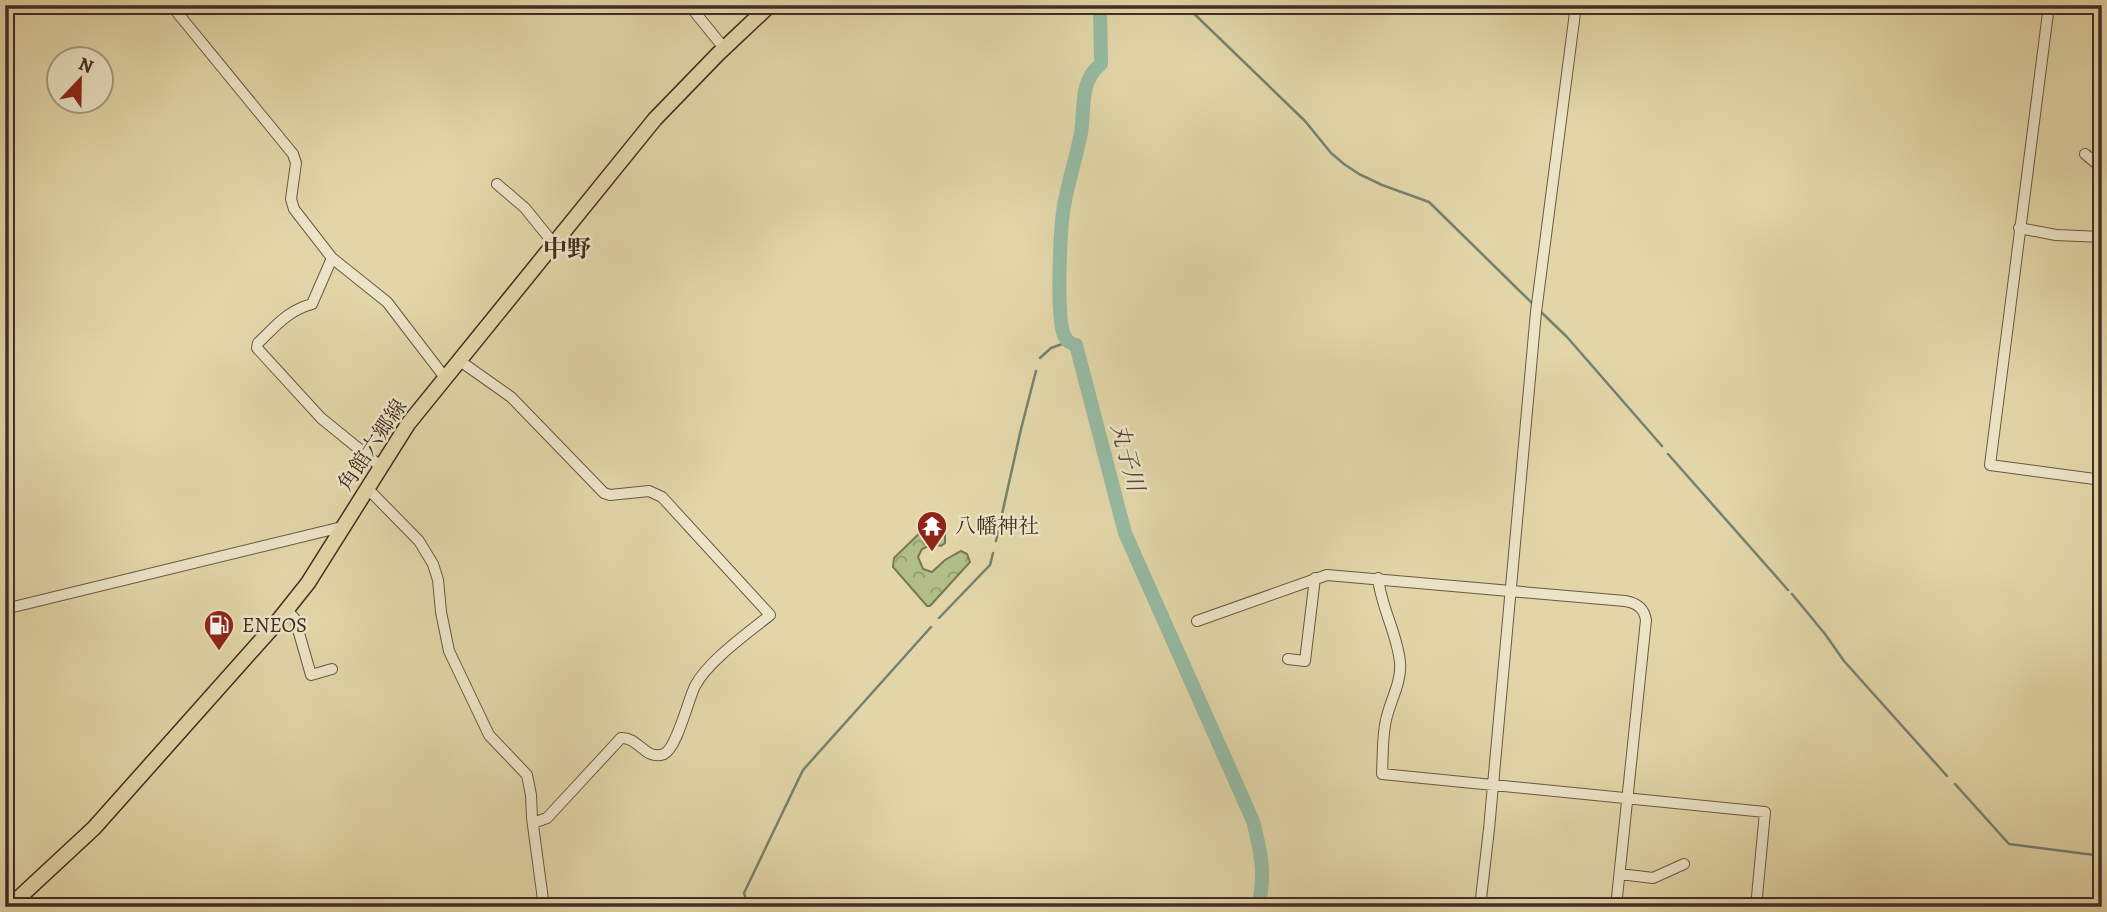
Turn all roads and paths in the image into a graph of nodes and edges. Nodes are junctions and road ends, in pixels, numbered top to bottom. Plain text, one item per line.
1 (172, 5) edge
2 (689, 5) edge
3 (770, 5) edge
4 (1576, 5) edge
5 (2049, 5) edge
6 (724, 48) junction
7 (2085, 154) dead end
8 (2102, 168) edge
9 (497, 184) dead end
10 (2019, 228) junction
11 (2102, 237) edge
12 (554, 244) junction
13 (332, 258) junction
14 (460, 361) junction
15 (446, 379) junction
16 (380, 466) junction
17 (2102, 480) edge
18 (367, 488) junction
19 (342, 527) junction
20 (1315, 578) junction
21 (1378, 578) junction
22 (1510, 590) junction
23 (5, 609) edge
24 (287, 610) junction
25 (1197, 621) dead end
26 (1289, 659) dead end
27 (332, 669) dead end
28 (1491, 785) junction
29 (1628, 798) junction
30 (533, 823) junction
31 (1684, 864) dead end
32 (1620, 874) junction
33 (9, 907) edge
34 (544, 907) edge
35 (1480, 907) edge
36 (1616, 907) edge
37 (1756, 907) edge

1 - 13 street
2 - 6 street
3 - 6 main road, 角館六郷線
4 - 22 street
5 - 10 street
6 - 12 main road, 角館六郷線
7 - 8 street
9 - 12 street
10 - 11 street
10 - 17 street
12 - 14 main road, 角館六郷線
13 - 15 street
13 - 16 street
14 - 15 main road, 角館六郷線
14 - 30 street
15 - 16 main road, 角館六郷線
16 - 18 main road, 角館六郷線
18 - 19 main road, 角館六郷線
18 - 30 street
19 - 23 street
19 - 24 main road, 角館六郷線
20 - 21 street
20 - 25 street
20 - 26 street
21 - 22 street
21 - 28 street
22 - 28 street
22 - 29 street
24 - 27 street
24 - 33 main road, 角館六郷線
28 - 29 street
28 - 35 street
29 - 32 street
29 - 37 street
30 - 34 street
31 - 32 street
32 - 36 street

